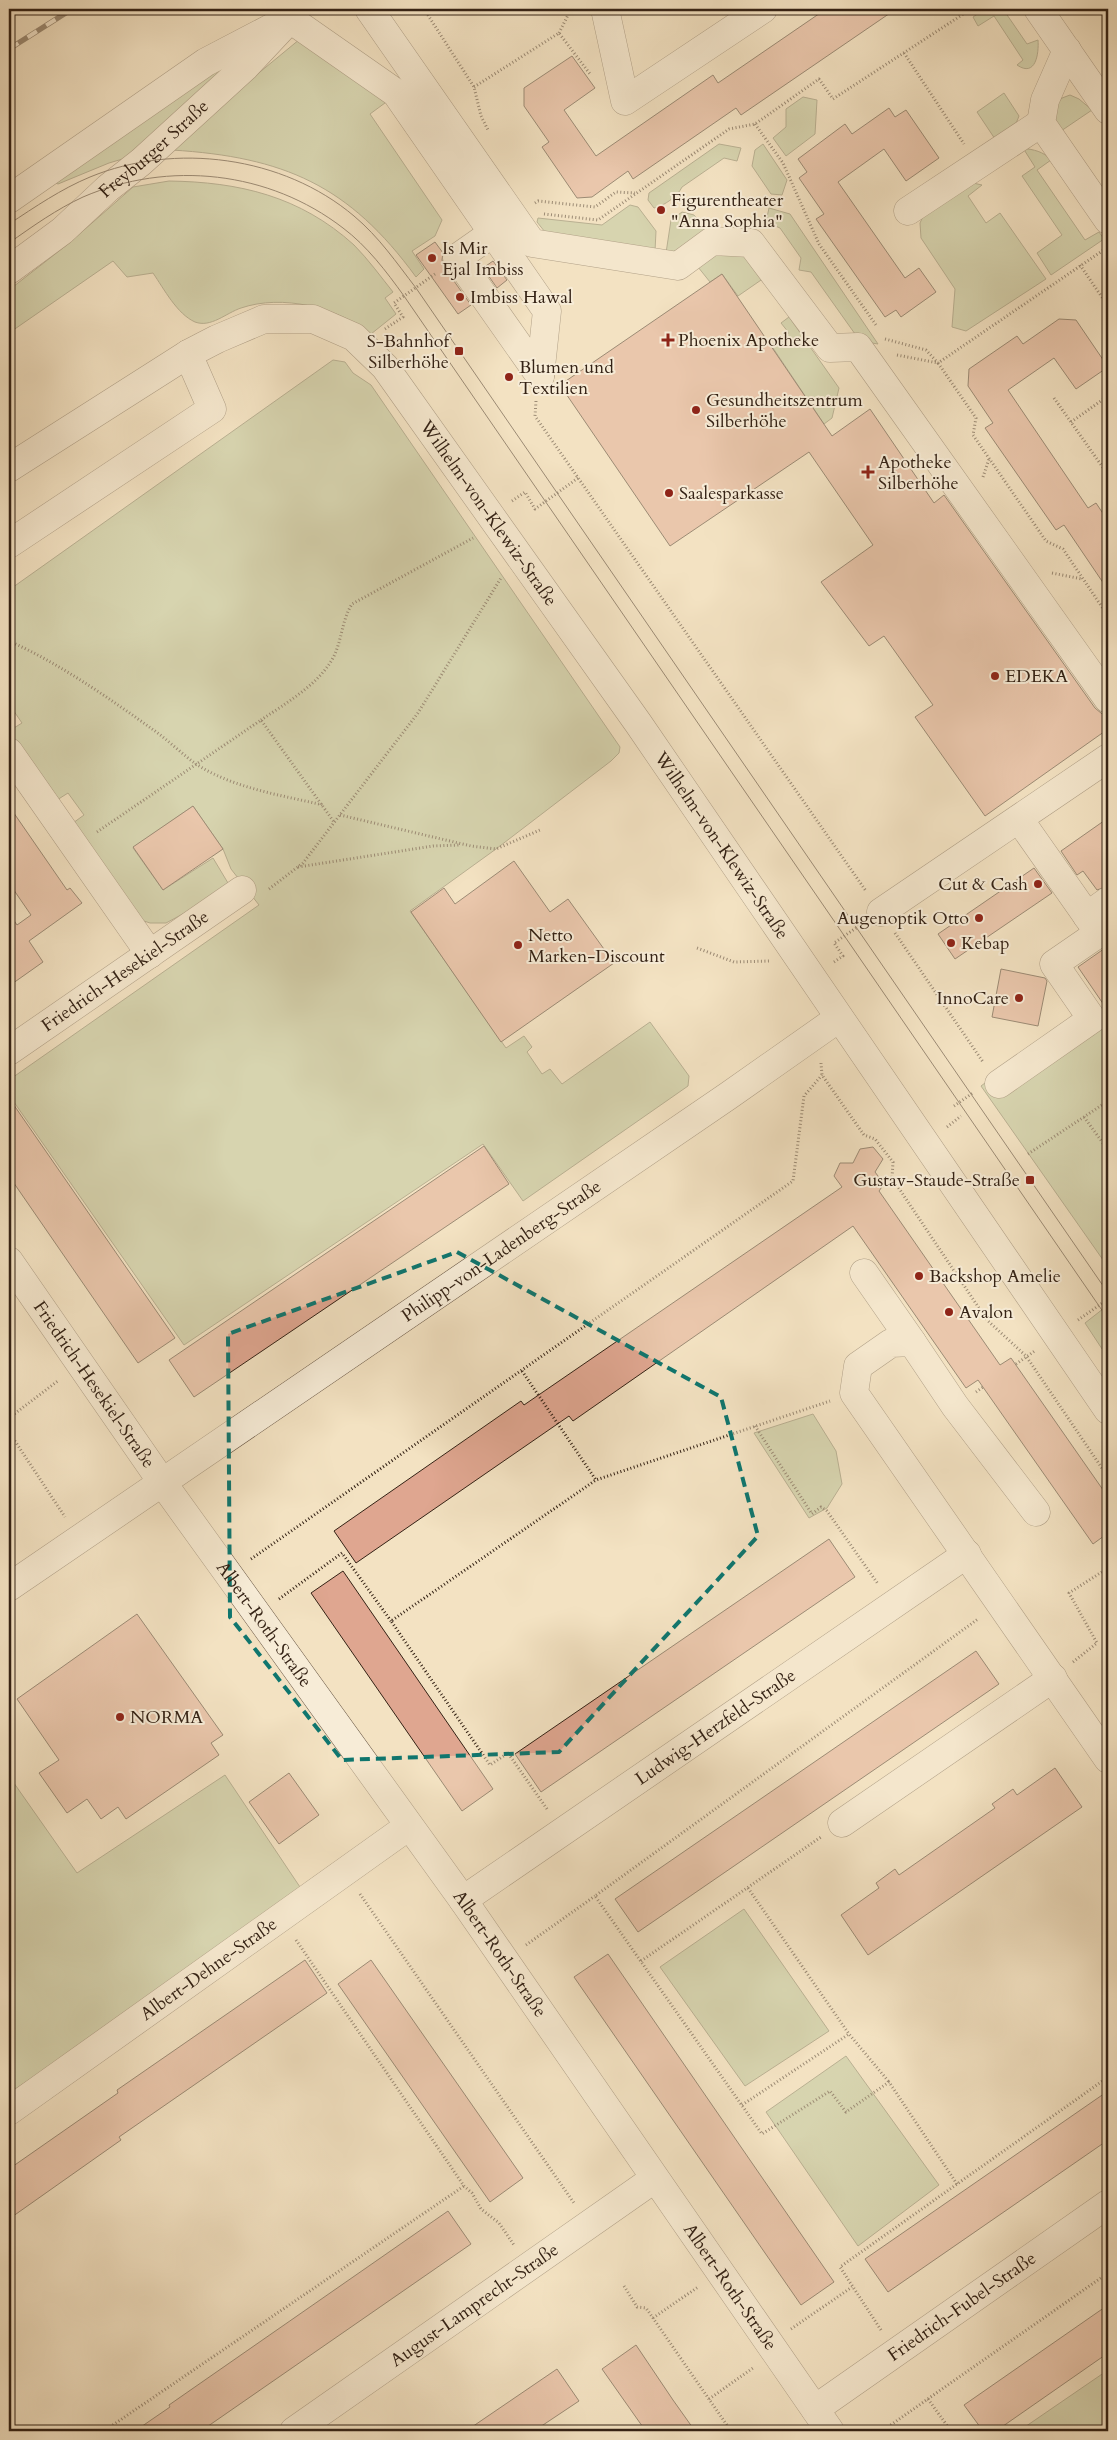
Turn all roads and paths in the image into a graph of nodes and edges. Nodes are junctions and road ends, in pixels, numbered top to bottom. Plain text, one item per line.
1 (369, 9) edge
2 (424, 9) edge
3 (571, 9) edge
4 (605, 9) edge
5 (763, 9) edge
6 (972, 9) edge
7 (1038, 9) edge
8 (298, 14) edge
9 (559, 33) junction
10 (1067, 50) junction
11 (904, 53) junction
12 (592, 76) dead end
13 (474, 87) junction
14 (1108, 110) edge
15 (1041, 123) junction
16 (755, 124) junction
17 (492, 137) dead end
18 (978, 165) junction
19 (635, 194) junction
20 (9, 199) edge
21 (538, 200) dead end
22 (908, 211) dead end
23 (1108, 220) edge
24 (503, 225) junction
25 (1108, 246) edge
26 (457, 258) junction
27 (1080, 265) junction
28 (9, 270) edge
29 (1108, 306) edge
30 (354, 337) junction
31 (858, 348) junction
32 (188, 354) junction
33 (938, 363) junction
34 (540, 376) junction
35 (1108, 396) edge
36 (1054, 398) dead end
37 (1071, 422) junction
38 (1108, 466) edge
39 (9, 468) edge
40 (1104, 469) junction
41 (1108, 474) edge
42 (578, 478) junction
43 (483, 526) junction
44 (9, 544) edge
45 (502, 577) dead end
46 (1108, 616) edge
47 (9, 641) edge
48 (1104, 684) edge
49 (261, 720) junction
50 (9, 752) edge
51 (1108, 758) edge
52 (196, 764) junction
53 (322, 805) junction
54 (340, 815) junction
55 (1019, 819) junction
56 (334, 822) junction
57 (540, 830) dead end
58 (466, 845) junction
59 (75, 847) junction
60 (297, 867) junction
61 (242, 890) joint
62 (1097, 908) edge
63 (881, 912) junction
64 (697, 948) dead end
65 (150, 954) junction
66 (777, 961) dead end
67 (810, 977) junction
68 (839, 1018) junction
69 (809, 1039) junction
70 (9, 1050) edge
71 (822, 1075) junction
72 (999, 1084) junction
73 (1108, 1101) edge
74 (954, 1106) dead end
75 (1084, 1117) junction
76 (1108, 1150) edge
77 (1028, 1154) dead end
78 (9, 1262) edge
79 (864, 1272) dead end
80 (1108, 1299) edge
81 (1095, 1309) dead end
82 (912, 1342) junction
83 (1026, 1356) junction
84 (1016, 1364) dead end
85 (55, 1371) dead end
86 (522, 1371) junction
87 (854, 1393) junction
88 (1108, 1410) edge
89 (9, 1418) edge
90 (755, 1426) junction
91 (9, 1432) edge
92 (1108, 1477) edge
93 (596, 1480) junction
94 (162, 1482) junction
95 (1036, 1512) dead end
96 (80, 1539) junction
97 (967, 1554) junction
98 (1108, 1568) edge
99 (228, 1575) junction
100 (9, 1588) edge
101 (882, 1591) dead end
102 (277, 1601) dead end
103 (1001, 1602) junction
104 (391, 1621) junction
105 (1053, 1678) junction
106 (1108, 1759) edge
107 (842, 1823) joint
108 (409, 1826) junction
109 (562, 1832) junction
110 (346, 1873) junction
111 (748, 1888) junction
112 (595, 1896) junction
113 (463, 1900) junction
114 (296, 1939) dead end
115 (518, 1951) dead end
116 (641, 1961) junction
117 (849, 2034) junction
118 (1108, 2077) edge
119 (889, 2082) junction
120 (742, 2105) junction
121 (9, 2111) edge
122 (654, 2179) junction
123 (957, 2184) junction
124 (464, 2186) junction
125 (1108, 2204) edge
126 (578, 2210) dead end
127 (518, 2251) dead end
128 (719, 2272) junction
129 (1108, 2273) edge
130 (624, 2286) dead end
131 (852, 2287) junction
132 (654, 2318) junction
133 (790, 2330) dead end
134 (775, 2353) junction
135 (893, 2354) junction
136 (709, 2399) junction
137 (928, 2399) junction
138 (815, 2409) junction
139 (104, 2431) edge
140 (294, 2431) edge
141 (731, 2431) edge
142 (830, 2431) edge
143 (882, 2431) edge
144 (951, 2431) edge

1 - 24 street
2 - 13 path
3 - 9 path
4 - 5 street
6 - 11 path
7 - 10 street
8 - 20 street, Freyburger Straße
8 - 24 street
8 - 28 street, Freyburger Straße
9 - 12 path
9 - 13 path
10 - 14 street
10 - 15 street
11 - 16 path
11 - 18 path
13 - 17 path
15 - 18 street
15 - 23 street
16 - 19 path
16 - 33 path
18 - 22 street
19 - 21 path
19 - 24 path
24 - 26 street
24 - 31 street
24 - 34 street
25 - 27 path
26 - 30 path
26 - 34 street
27 - 29 path
27 - 33 path
30 - 32 street, Wilhelm-von-Klewiz-Straße
30 - 43 street, Wilhelm-von-Klewiz-Straße
31 - 33 path
31 - 48 street
32 - 39 street, Wilhelm-von-Klewiz-Straße
32 - 44 street
33 - 46 path
34 - 42 path
35 - 37 path
36 - 37 path
37 - 40 path
38 - 40 path
40 - 41 path
42 - 43 path
42 - 63 path
43 - 49 path
43 - 67 street, Wilhelm-von-Klewiz-Straße
45 - 54 path
47 - 52 path
49 - 52 path
49 - 53 path
50 - 59 street
51 - 55 street
52 - 53 path
52 - 59 path
53 - 56 path
54 - 56 path
54 - 58 path
55 - 62 street
55 - 63 street
56 - 60 path
57 - 58 path
58 - 60 path
59 - 65 street
60 - 61 path
61 - 65 street, Friedrich-Hesekiel-Straße
62 - 72 street
63 - 67 path
63 - 72 path
64 - 66 path
65 - 70 street, Friedrich-Hesekiel-Straße
67 - 68 street, Wilhelm-von-Klewiz-Straße
68 - 69 street, Philipp-von-Ladenberg-Straße
68 - 88 street
69 - 71 path
69 - 94 street, Philipp-von-Ladenberg-Straße
71 - 83 path
71 - 86 path
72 - 74 path
73 - 75 path
75 - 76 path
75 - 77 path
78 - 94 street, Friedrich-Hesekiel-Straße
79 - 82 street
80 - 81 path
82 - 87 street
82 - 95 street
83 - 84 path
83 - 92 path
85 - 89 path
86 - 93 path
86 - 99 path
87 - 90 path
87 - 97 street
90 - 93 path
90 - 101 path
91 - 96 path
93 - 104 path
94 - 96 street, Philipp-von-Ladenberg-Straße
94 - 99 street, Albert-Roth-Straße
96 - 100 street, Philipp-von-Ladenberg-Straße
97 - 103 street
97 - 109 street, Ludwig-Herzfeld-Straße
98 - 105 path
99 - 108 street, Albert-Roth-Straße
102 - 104 path
103 - 105 street
103 - 112 path
104 - 109 path
105 - 106 street
105 - 107 street
107 - 111 path
108 - 110 street, Albert-Dehne-Straße
108 - 113 street, Albert-Roth-Straße
109 - 113 street, Ludwig-Herzfeld-Straße
110 - 121 street, Albert-Dehne-Straße
110 - 126 path
111 - 116 path
111 - 117 path
112 - 115 path
112 - 116 path
113 - 122 street, Albert-Roth-Straße
114 - 124 path
116 - 120 path
117 - 119 path
117 - 120 path
118 - 123 path
119 - 120 path
119 - 123 path
122 - 128 street, Albert-Roth-Straße
122 - 140 street, August-Lamprecht-Straße
123 - 131 path
124 - 127 path
124 - 139 path
125 - 135 street, Friedrich-Fubel-Straße
128 - 132 path
128 - 134 street, Albert-Roth-Straße
129 - 137 path
130 - 132 path
131 - 133 path
131 - 135 path
132 - 136 path
134 - 136 path
134 - 138 street, Albert-Roth-Straße
135 - 138 street, Friedrich-Fubel-Straße
136 - 141 path
137 - 143 path
137 - 144 path
138 - 142 street, Albert-Roth-Straße

